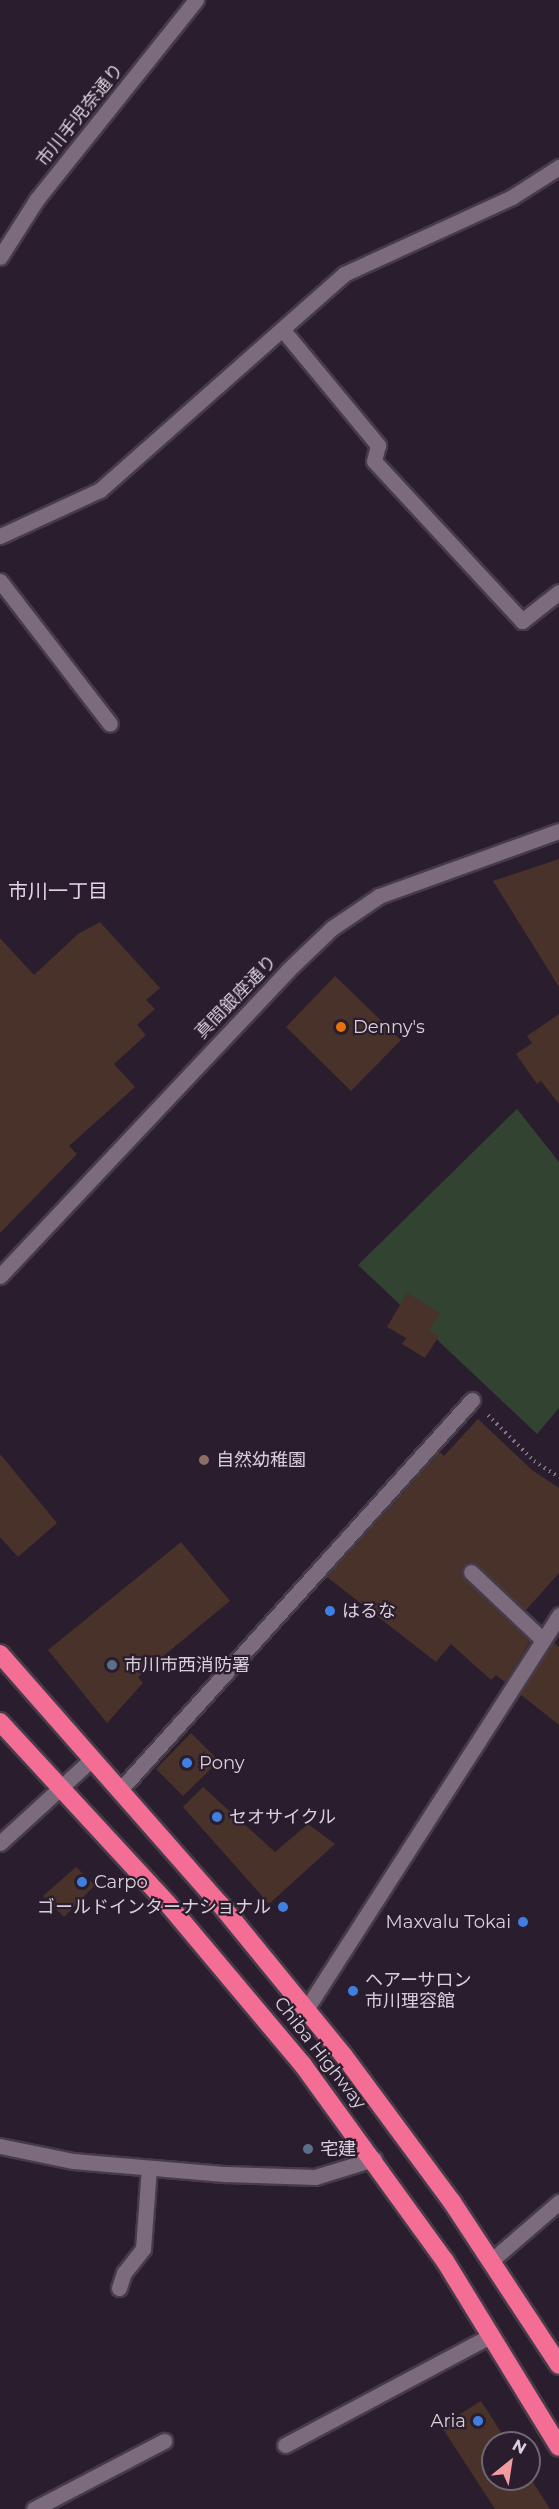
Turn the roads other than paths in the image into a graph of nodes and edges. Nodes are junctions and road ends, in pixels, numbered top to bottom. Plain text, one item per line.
1 (196, 0) edge
2 (559, 167) edge
3 (0, 257) edge
4 (282, 329) junction
5 (0, 536) edge
6 (0, 581) edge
7 (559, 592) edge
8 (110, 724) dead end
9 (559, 831) edge
10 (0, 1276) edge
11 (472, 1400) road end
12 (471, 1572) dead end
13 (558, 1620) edge
14 (543, 1640) junction
15 (0, 1654) edge
16 (0, 1722) edge
17 (91, 1760) junction
18 (62, 1788) junction
19 (119, 1791) junction
20 (0, 1843) edge
21 (307, 2008) junction
22 (0, 2146) edge
23 (374, 2159) junction
24 (149, 2168) junction
25 (559, 2202) edge
26 (492, 2260) junction
27 (119, 2288) dead end
28 (492, 2336) junction
29 (559, 2365) edge
30 (164, 2440) dead end
31 (285, 2445) dead end
32 (559, 2447) edge
33 (34, 2509) edge

1 - 3 street, 市川手児奈通り
2 - 4 street
4 - 5 street
4 - 7 street
6 - 8 street
9 - 10 street, 真間銀座通り
11 - 19 street
12 - 14 street
13 - 14 street
14 - 21 street
15 - 17 highway, Chiba Highway
16 - 18 highway, Chiba Highway
17 - 18 street
17 - 19 highway, Chiba Highway
18 - 20 street
18 - 23 highway, Chiba Highway
19 - 21 highway, Chiba Highway
21 - 26 highway, Chiba Highway
22 - 24 street
23 - 24 street
23 - 28 highway, Chiba Highway
24 - 27 street
25 - 26 street
26 - 29 highway, Chiba Highway
28 - 31 street
28 - 32 highway, Chiba Highway
30 - 33 street

